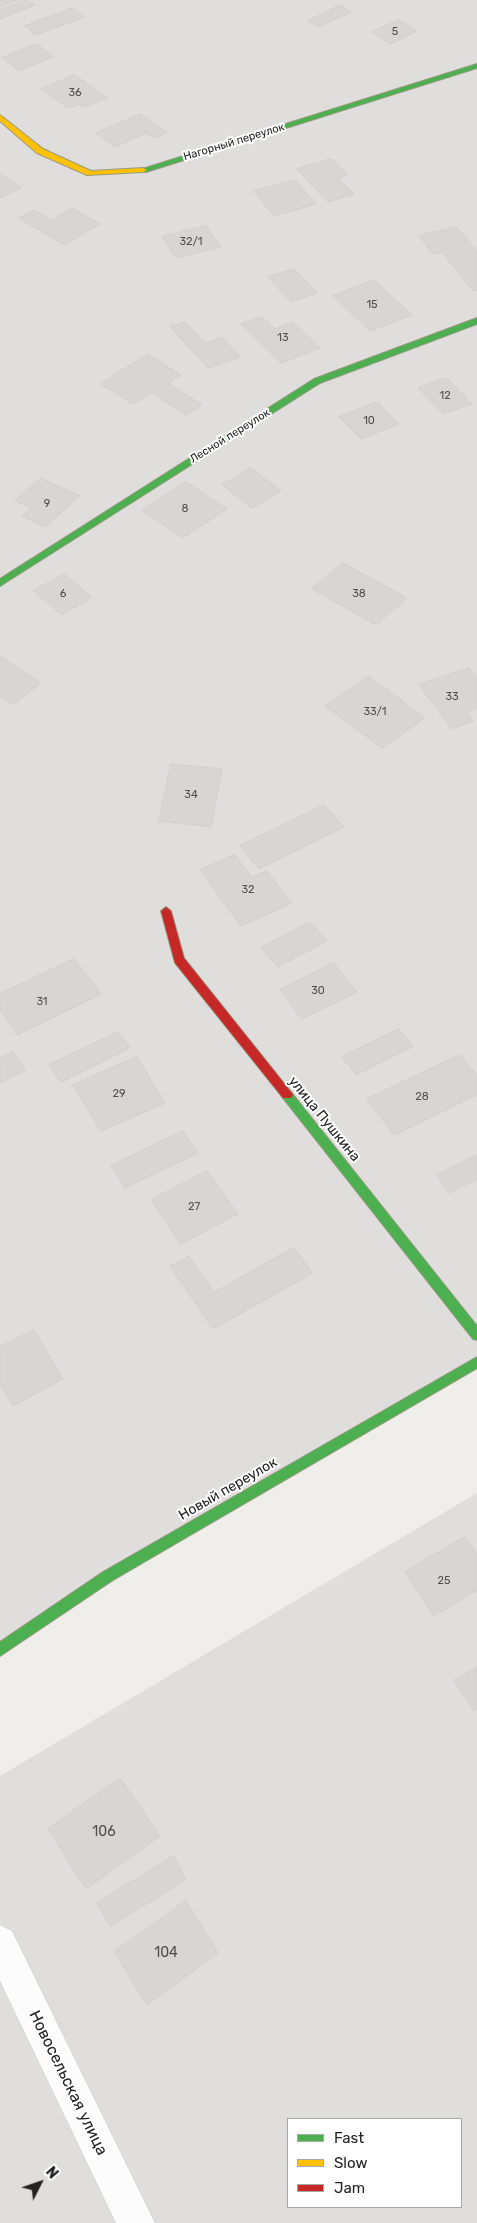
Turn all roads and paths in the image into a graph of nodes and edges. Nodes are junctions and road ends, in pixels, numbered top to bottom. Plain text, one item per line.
1 (477, 66) edge
2 (0, 117) edge
3 (477, 321) edge
4 (0, 583) edge
5 (166, 912) dead end
6 (477, 1335) edge
7 (477, 1362) edge
8 (0, 1650) edge
9 (0, 1943) edge
10 (136, 2223) edge

1 - 2 street, Нагорный переулок
3 - 4 street, Лесной переулок
5 - 6 street, улица Пушкина
7 - 8 street, Новый переулок
9 - 10 street, Новосельская улица

